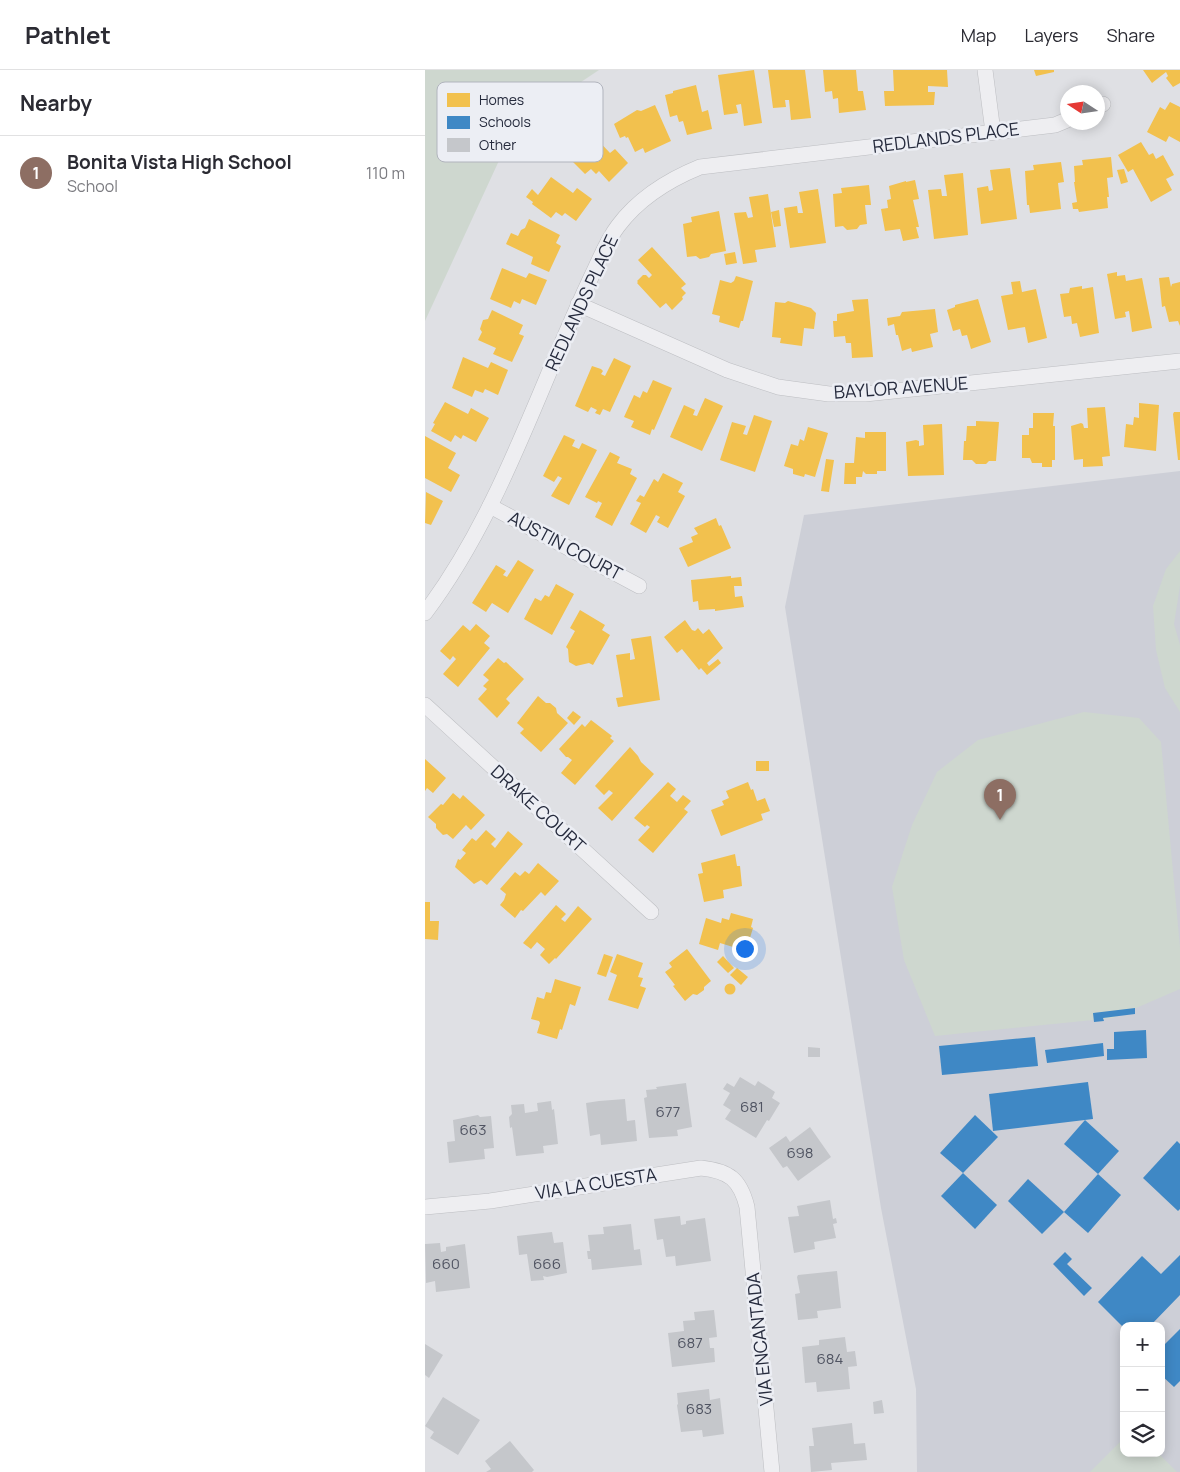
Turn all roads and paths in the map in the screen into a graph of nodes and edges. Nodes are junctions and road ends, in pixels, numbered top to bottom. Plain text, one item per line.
1 (985, 70) edge
2 (1060, 123) edge
3 (993, 132) junction
4 (578, 304) junction
5 (1180, 361) edge
6 (490, 506) junction
7 (639, 586) dead end
8 (425, 613) edge
9 (425, 705) edge
10 (651, 912) dead end
11 (425, 1207) edge
12 (747, 1207) joint
13 (772, 1472) edge

1 - 3 street
2 - 3 street, REDLANDS PLACE
3 - 4 street, REDLANDS PLACE
4 - 5 street, BAYLOR AVENUE
4 - 6 street, REDLANDS PLACE
6 - 7 street, AUSTIN COURT
6 - 8 street, REDLANDS PLACE
9 - 10 street, DRAKE COURT
11 - 12 street, VIA LA CUESTA
12 - 13 street, VIA ENCANTADA

